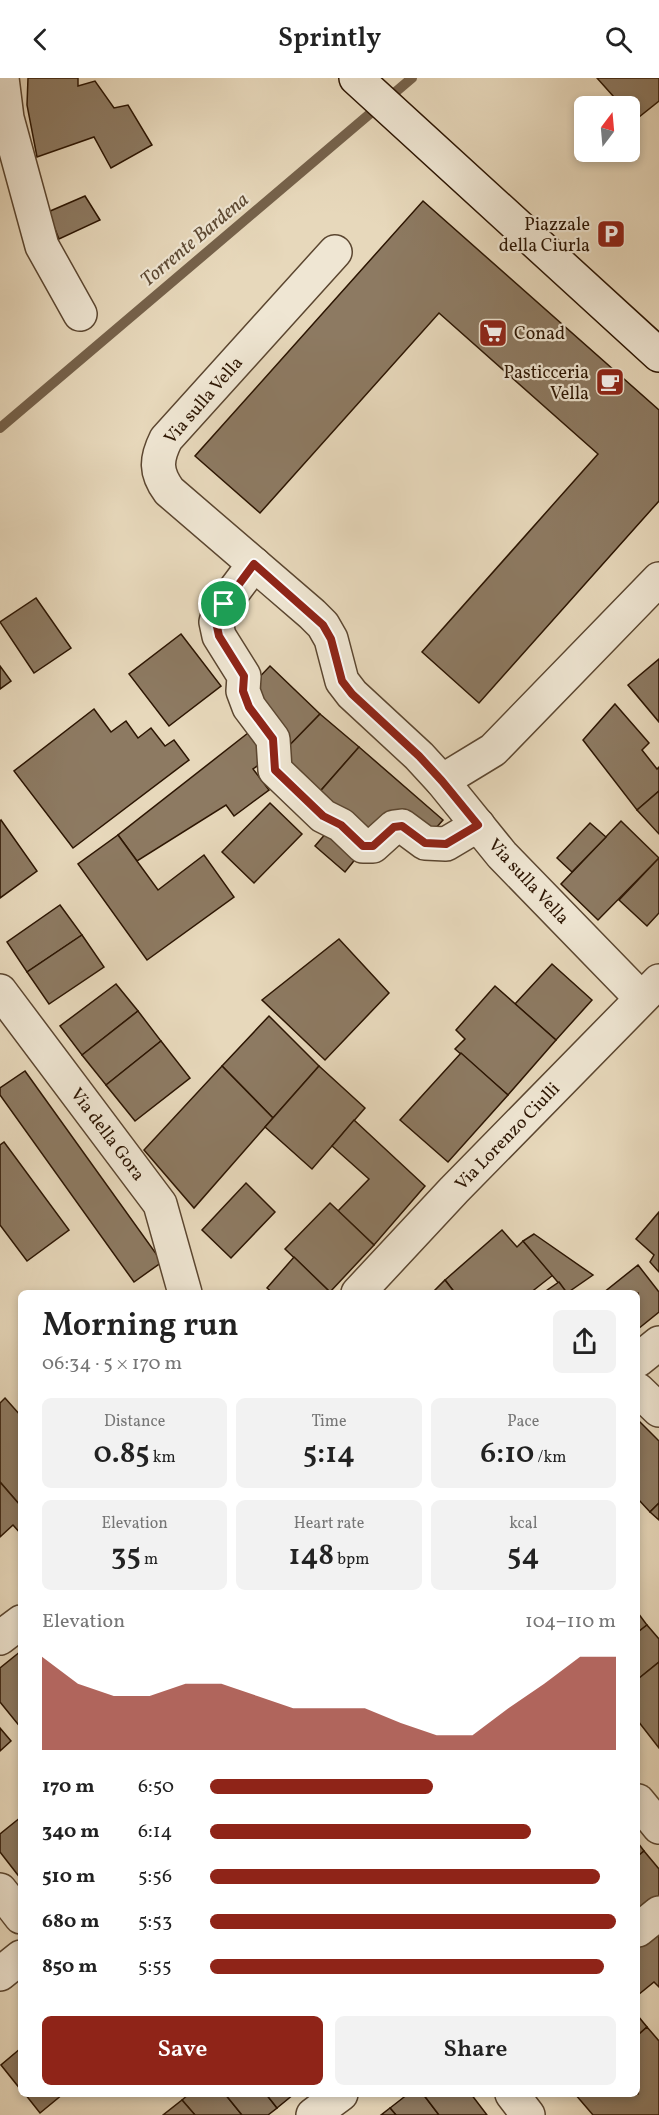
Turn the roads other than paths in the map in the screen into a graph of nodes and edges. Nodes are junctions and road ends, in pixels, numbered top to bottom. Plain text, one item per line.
1 (2, 78) edge
2 (356, 78) edge
3 (335, 252) dead end
4 (80, 314) dead end
5 (659, 355) edge
6 (254, 564) junction
7 (659, 579) edge
8 (442, 781) junction
9 (478, 825) junction
10 (650, 989) edge
11 (0, 991) edge
12 (184, 1290) edge
13 (361, 1290) edge
14 (659, 1343) edge
15 (640, 1358) edge
16 (640, 1392) edge
17 (659, 1410) edge
18 (18, 1624) edge
19 (0, 1638) edge
20 (640, 1803) edge
21 (659, 1827) edge
22 (0, 1890) edge
23 (18, 1913) edge
24 (659, 1913) edge
25 (640, 1928) edge
26 (18, 1960) edge
27 (0, 1974) edge
28 (336, 2097) edge
29 (514, 2097) edge
30 (313, 2115) edge
31 (528, 2115) edge

1 - 4 street
2 - 5 street
3 - 6 street, Via sulla Vella
6 - 8 street, Via sulla Vella
6 - 9 street
7 - 8 street
8 - 9 street, Via sulla Vella
9 - 10 street, Via sulla Vella
10 - 13 street, Via Lorenzo Ciulli
11 - 12 street, Via della Gora
14 - 15 street
16 - 17 street
18 - 19 street
20 - 21 street
22 - 23 street
24 - 25 street
26 - 27 street
28 - 30 street
29 - 31 street

